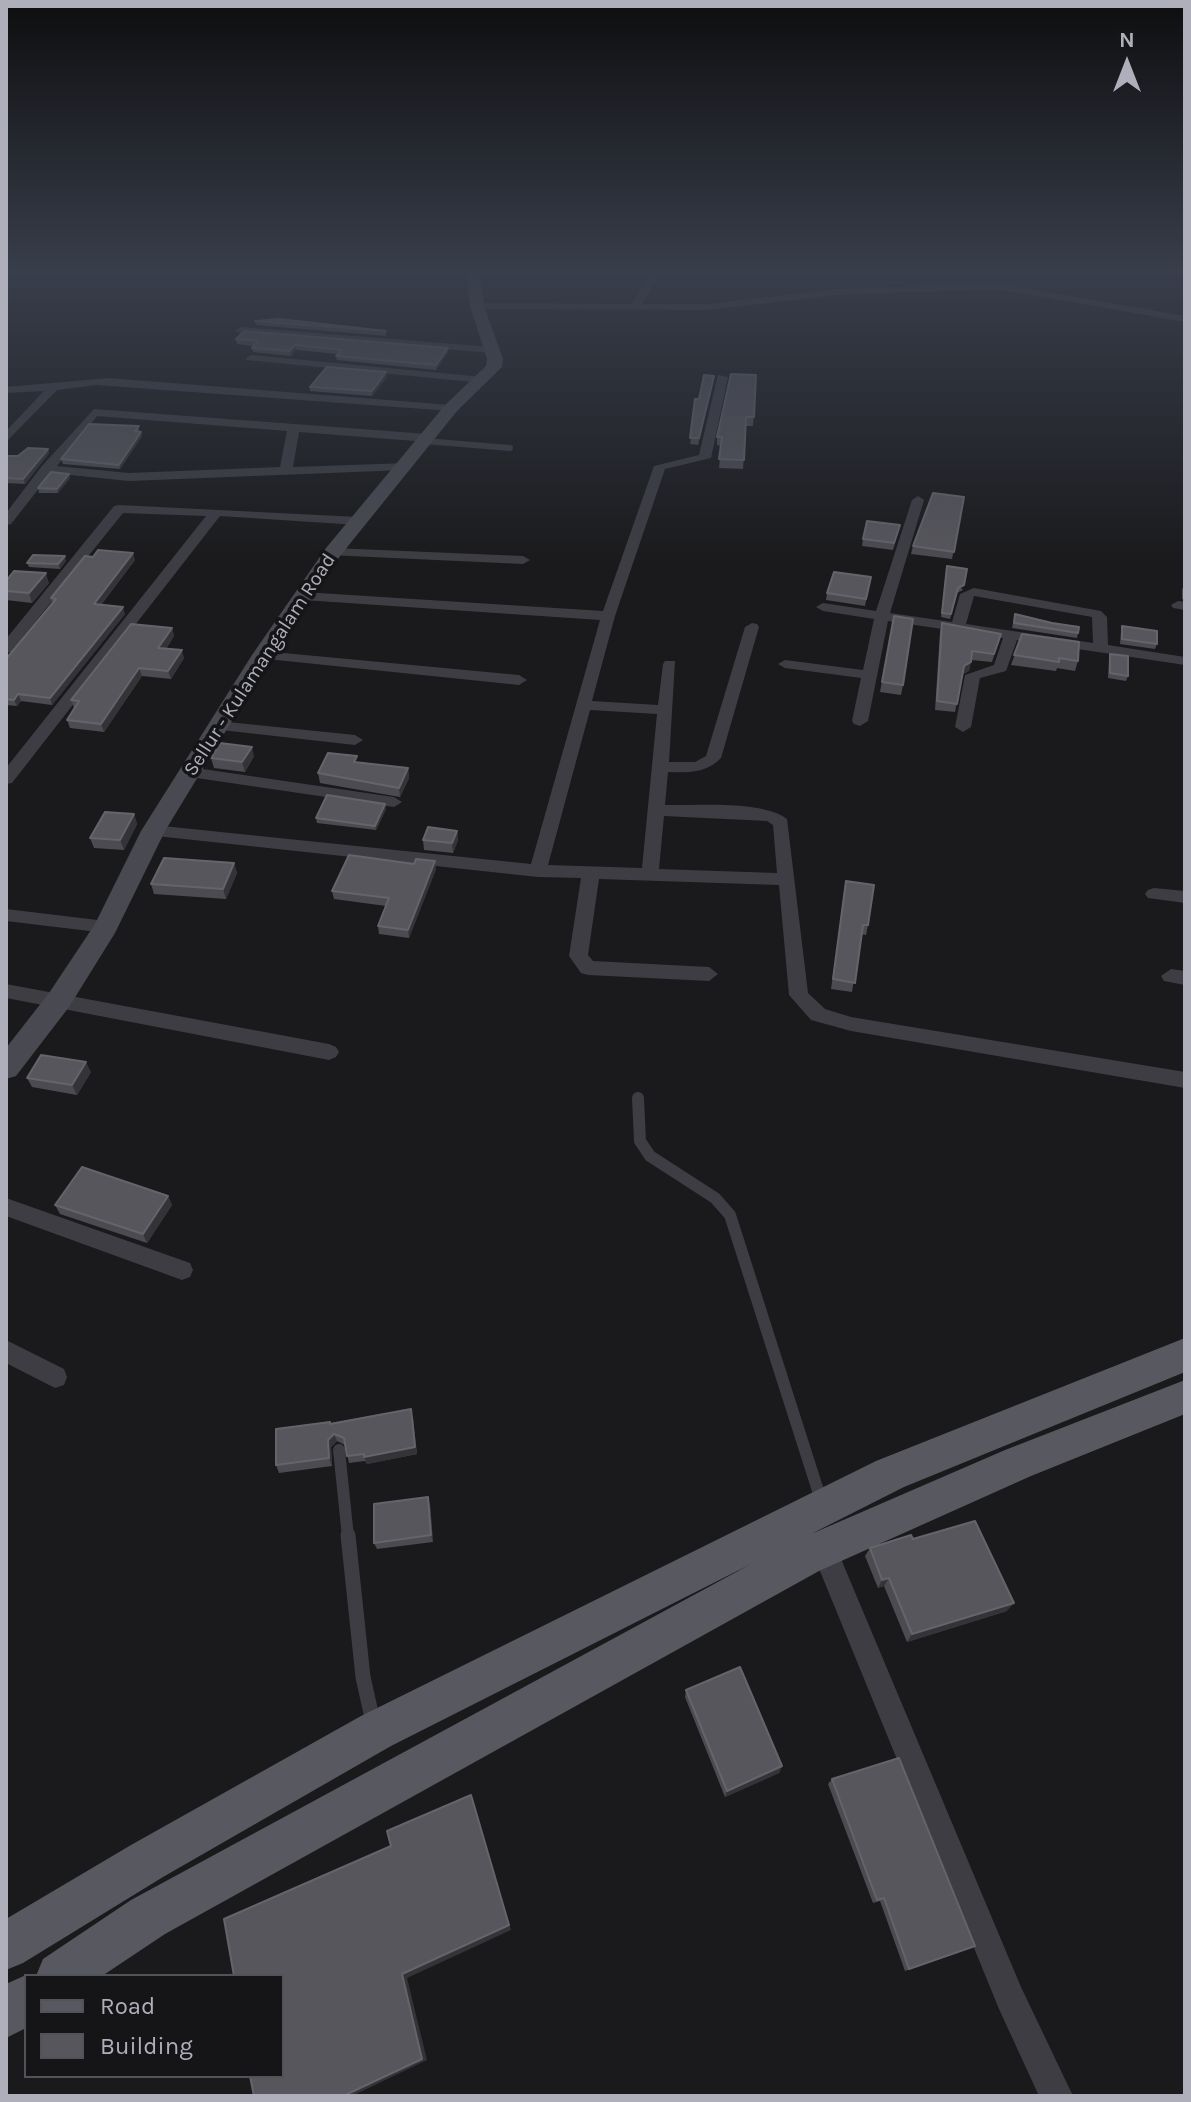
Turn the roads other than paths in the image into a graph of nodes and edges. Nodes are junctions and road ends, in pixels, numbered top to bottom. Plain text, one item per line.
1 (314, 371) edge
2 (435, 371) edge
3 (491, 371) edge
4 (310, 375) dead end
5 (722, 377) dead end
6 (483, 380) junction
7 (301, 385) dead end
8 (52, 389) junction
9 (6, 390) edge
10 (292, 394) junction
11 (451, 408) junction
12 (294, 427) junction
13 (6, 438) edge
14 (427, 439) junction
15 (510, 448) dead end
16 (404, 466) junction
17 (46, 469) junction
18 (286, 470) junction
19 (918, 500) dead end
20 (216, 512) junction
21 (6, 521) edge
22 (358, 521) junction
23 (333, 552) junction
24 (523, 560) dead end
25 (303, 596) junction
26 (823, 607) dead end
27 (882, 615) junction
28 (608, 616) junction
29 (752, 627) dead end
30 (958, 627) junction
31 (12, 634) edge
32 (1011, 637) junction
33 (6, 649) edge
34 (1101, 649) junction
35 (262, 655) junction
36 (1185, 661) edge
37 (670, 664) dead end
38 (785, 664) dead end
39 (869, 675) junction
40 (519, 680) dead end
41 (584, 705) junction
42 (666, 710) junction
43 (860, 721) dead end
44 (218, 726) junction
45 (963, 727) dead end
46 (355, 740) dead end
47 (662, 767) junction
48 (189, 772) junction
49 (6, 779) edge
50 (394, 802) edge
51 (658, 810) junction
52 (153, 831) junction
53 (538, 871) junction
54 (591, 873) junction
55 (650, 875) junction
56 (787, 879) junction
57 (1154, 894) dead end
58 (1185, 897) edge
59 (6, 915) edge
60 (106, 927) junction
61 (709, 974) dead end
62 (6, 991) edge
63 (59, 1000) junction
64 (329, 1052) dead end
65 (6, 1068) edge
66 (1185, 1080) edge
67 (638, 1098) dead end
68 (6, 1207) edge
69 (182, 1270) dead end
70 (6, 1351) edge
71 (1185, 1355) edge
72 (55, 1377) dead end
73 (1185, 1397) edge
74 (339, 1450) edge
75 (827, 1522) junction
76 (372, 1716) junction
77 (6, 1946) edge
78 (63, 1974) edge
79 (24, 2000) edge
80 (6, 2013) edge
81 (1056, 2096) edge

1 - 4 street
2 - 6 street
3 - 6 main road
5 - 28 street
6 - 11 main road, Sellur - Kulamangalam Road
7 - 10 street
8 - 9 street
8 - 10 street
8 - 13 street
10 - 11 street
11 - 14 main road, Sellur - Kulamangalam Road
12 - 14 street
12 - 17 street
12 - 18 street
14 - 15 lane
14 - 16 main road, Sellur - Kulamangalam Road
16 - 18 street
16 - 22 main road, Sellur - Kulamangalam Road
17 - 18 street
17 - 21 street
19 - 27 street
20 - 22 street
20 - 31 street
20 - 49 street
22 - 23 main road, Sellur - Kulamangalam Road
23 - 24 street
23 - 25 main road, Sellur - Kulamangalam Road
25 - 28 street
25 - 35 main road, Sellur - Kulamangalam Road
26 - 27 street
27 - 30 street
27 - 39 street
28 - 41 street
29 - 47 street
30 - 32 street
30 - 34 street
31 - 33 street
32 - 34 street
32 - 45 street
34 - 36 street
35 - 40 street
35 - 44 main road, Sellur - Kulamangalam Road
37 - 42 street
38 - 39 street
39 - 43 street
41 - 42 street
41 - 53 street
42 - 47 street
44 - 46 street
44 - 48 main road, Sellur - Kulamangalam Road
47 - 51 street
48 - 50 street
48 - 52 main road, Sellur - Kulamangalam Road
51 - 55 street
51 - 56 street
52 - 53 street
52 - 60 main road, Sellur - Kulamangalam Road
53 - 54 street
54 - 55 street
54 - 61 street
55 - 56 street
56 - 66 street
57 - 58 street
59 - 60 street
60 - 63 main road, Sellur - Kulamangalam Road
62 - 63 street
63 - 64 street
63 - 65 main road, Sellur - Kulamangalam Road
67 - 75 lane
68 - 69 street
70 - 72 street
71 - 75 main road
73 - 75 main road
74 - 76 lane
75 - 76 main road
75 - 78 main road
75 - 81 street
76 - 77 main road
79 - 80 main road

